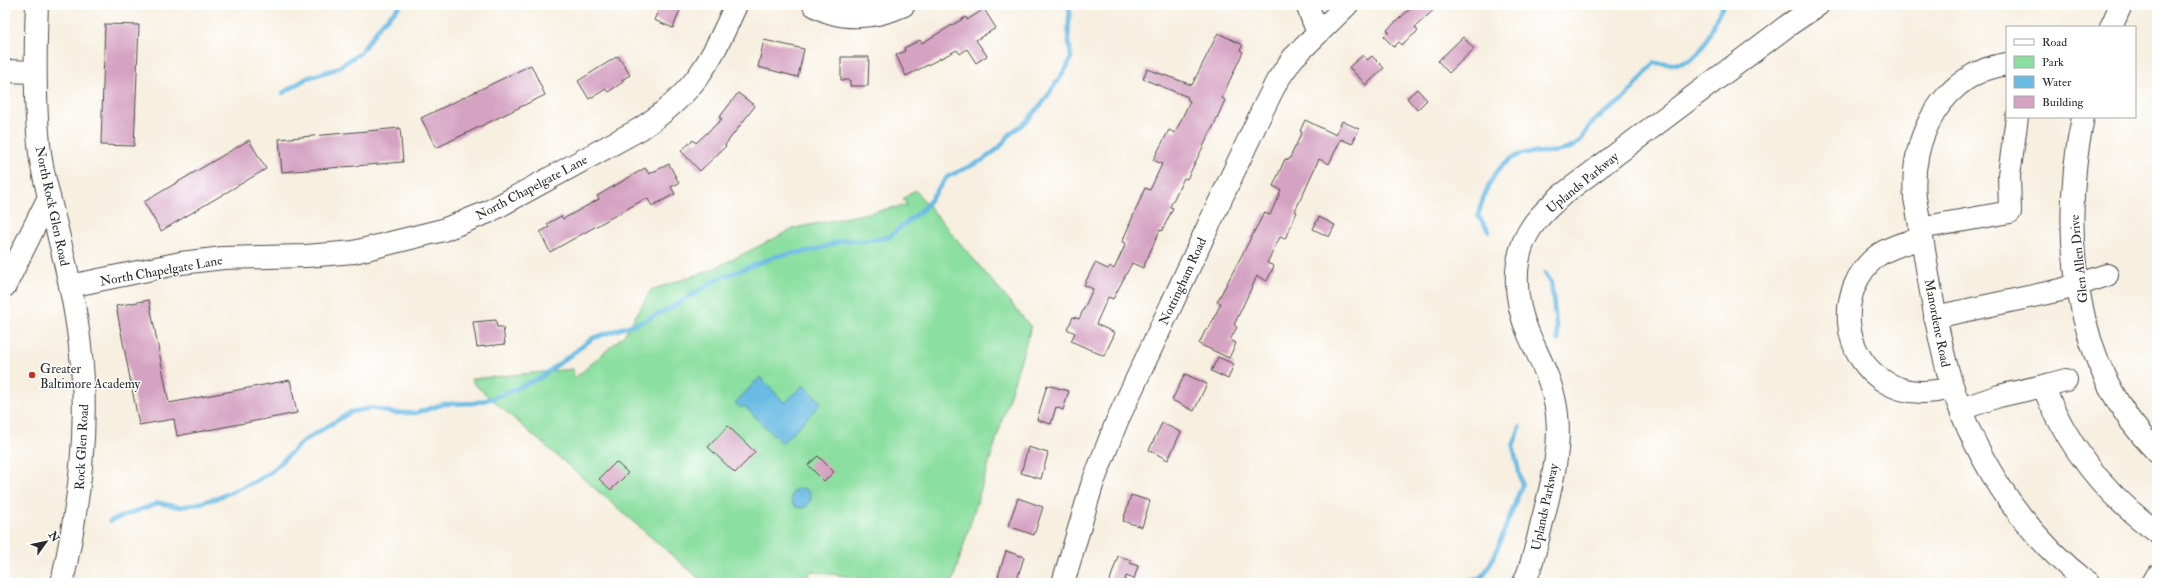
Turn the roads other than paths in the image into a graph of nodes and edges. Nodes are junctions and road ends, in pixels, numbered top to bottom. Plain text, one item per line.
1 (37, 5) edge
2 (736, 5) edge
3 (814, 5) edge
4 (904, 5) edge
5 (1307, 5) edge
6 (1347, 5) edge
7 (1818, 5) edge
8 (2121, 5) edge
9 (2111, 26) edge
10 (1318, 33) junction
11 (2006, 64) edge
12 (5, 71) edge
13 (35, 72) junction
14 (2016, 118) edge
15 (2083, 118) edge
16 (49, 197) junction
17 (1921, 233) junction
18 (2107, 275) dead end
19 (5, 286) edge
20 (70, 286) junction
21 (2078, 286) junction
22 (1936, 317) junction
23 (2066, 380) dead end
24 (2043, 386) junction
25 (1953, 388) junction
26 (1960, 409) junction
27 (2157, 452) edge
28 (2157, 532) edge
29 (2157, 576) edge
30 (62, 583) edge
31 (1063, 583) edge
32 (1524, 583) edge
33 (2088, 583) edge
34 (2153, 583) edge

1 - 13 street, North Rock Glen Road
2 - 20 street, North Chapelgate Lane
3 - 4 street
5 - 10 street
6 - 10 street, Nottingham Road
7 - 32 street, Uplands Parkway
8 - 9 street
10 - 31 street, Nottingham Road
11 - 17 street, Manordene Road
12 - 13 street
13 - 16 street, North Rock Glen Road
14 - 17 street
15 - 21 street, Glen Allen Drive
16 - 19 street
16 - 20 street, North Rock Glen Road
17 - 22 street, Manordene Road
17 - 25 street
18 - 21 street
20 - 30 street, Rock Glen Road
21 - 22 street
21 - 27 street, Glen Allen Drive
22 - 25 street, Manordene Road
23 - 24 street
24 - 26 street
24 - 28 street
25 - 26 street, Manordene Road
26 - 33 street, Manordene Road
29 - 34 street

